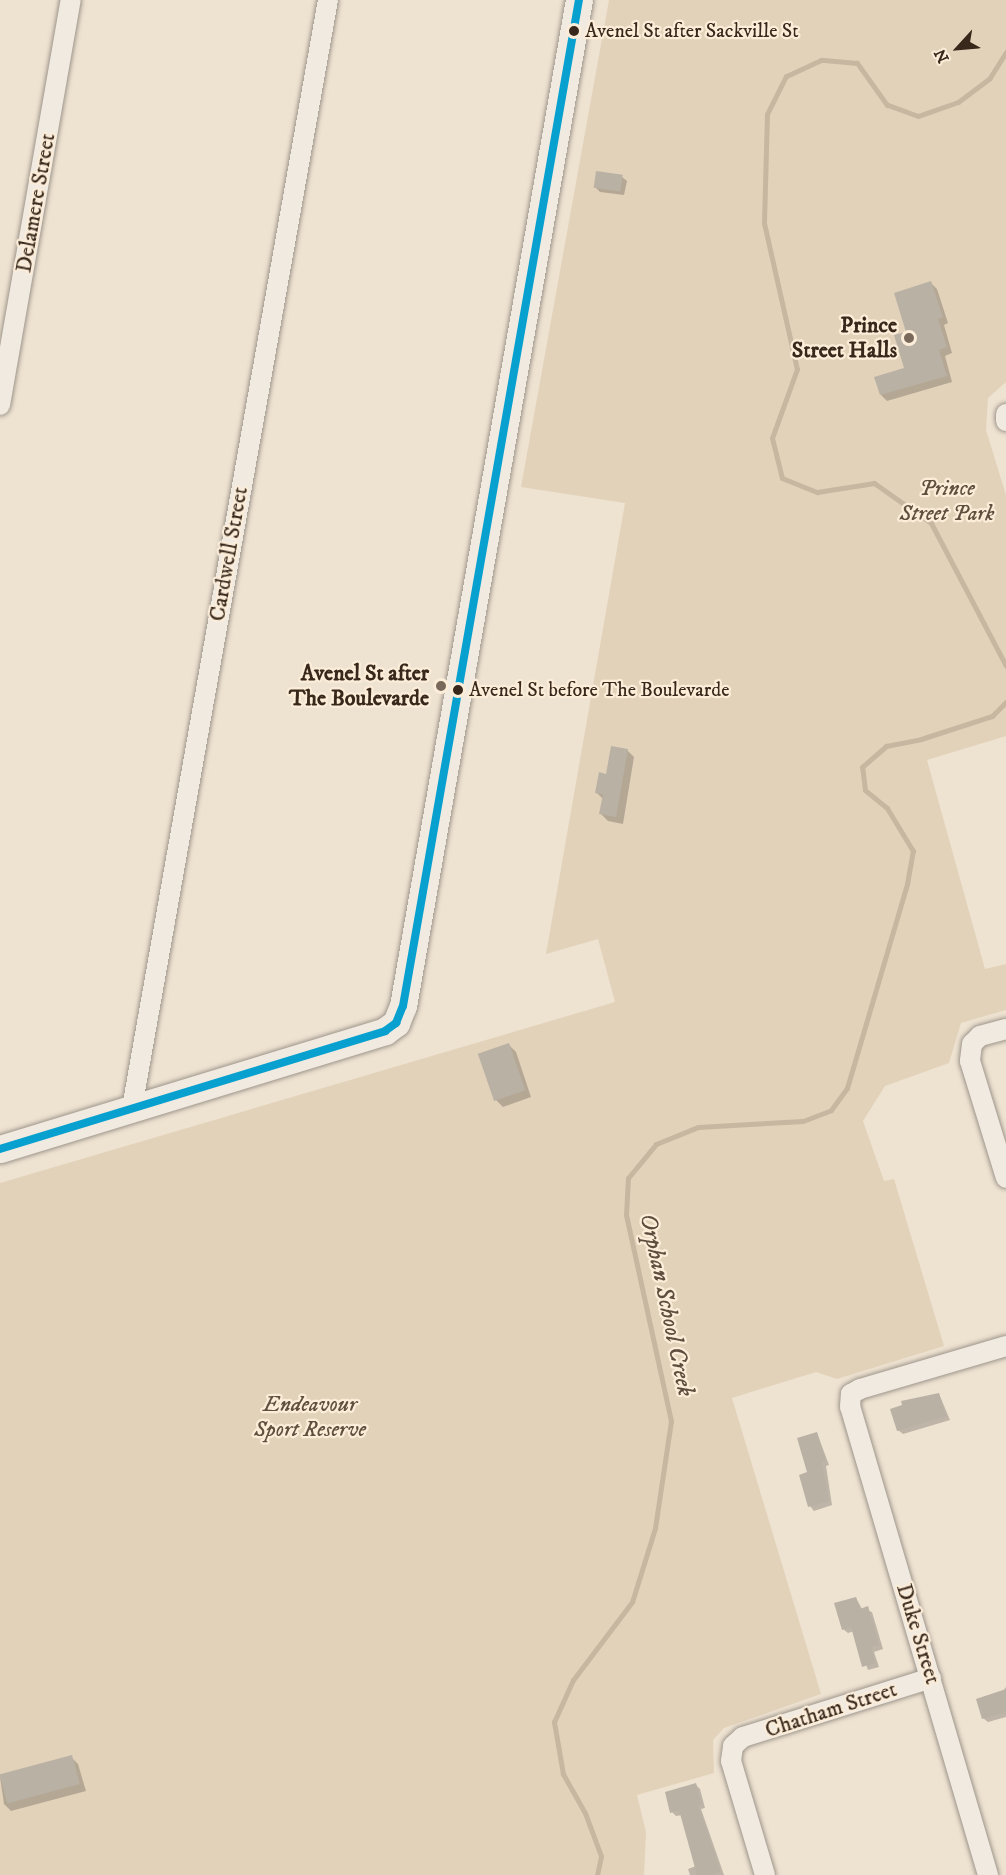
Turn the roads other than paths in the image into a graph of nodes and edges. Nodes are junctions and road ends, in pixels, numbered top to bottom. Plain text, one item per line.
1 (71, 0) edge
2 (328, 0) edge
3 (579, 0) edge
4 (0, 405) edge
5 (1006, 414) edge
6 (1006, 421) edge
7 (1006, 1029) edge
8 (132, 1108) junction
9 (0, 1149) edge
10 (1006, 1178) edge
11 (1006, 1346) edge
12 (931, 1678) junction
13 (765, 1875) edge
14 (988, 1875) edge

1 - 4 street, Delamere Street
2 - 8 street, Cardwell Street
3 - 8 street
5 - 6 street
7 - 10 street
8 - 9 street
11 - 12 street, Duke Street
12 - 13 street, Chatham Street
12 - 14 street, Duke Street

